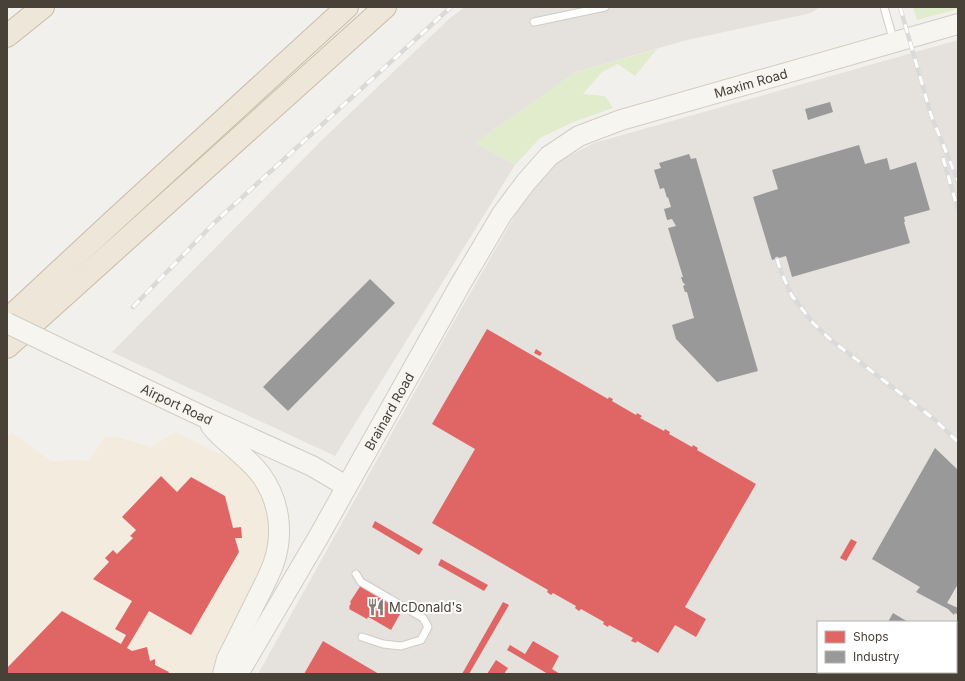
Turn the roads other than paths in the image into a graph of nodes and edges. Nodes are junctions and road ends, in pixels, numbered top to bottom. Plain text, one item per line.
1 (43, 7) edge
2 (347, 7) edge
3 (385, 7) edge
4 (605, 7) edge
5 (884, 7) edge
6 (534, 22) dead end
7 (958, 24) edge
8 (7, 36) edge
9 (894, 42) junction
10 (549, 156) joint
11 (110, 224) junction
12 (7, 311) edge
13 (7, 320) edge
14 (7, 323) edge
15 (7, 347) edge
16 (204, 417) junction
17 (346, 486) junction
18 (356, 574) dead end
19 (362, 637) dead end
20 (223, 674) edge
21 (238, 674) edge

1 - 8 highway
2 - 11 highway
3 - 15 highway
4 - 6 lane
5 - 9 lane
7 - 9 main road, Maxim Road
9 - 10 main road, Maxim Road
10 - 17 main road, Brainard Road
11 - 12 highway
11 - 13 highway
14 - 16 main road, Airport Road, bridge
16 - 17 main road, Airport Road
16 - 20 main road
17 - 21 main road, Brainard Road
18 - 19 lane

